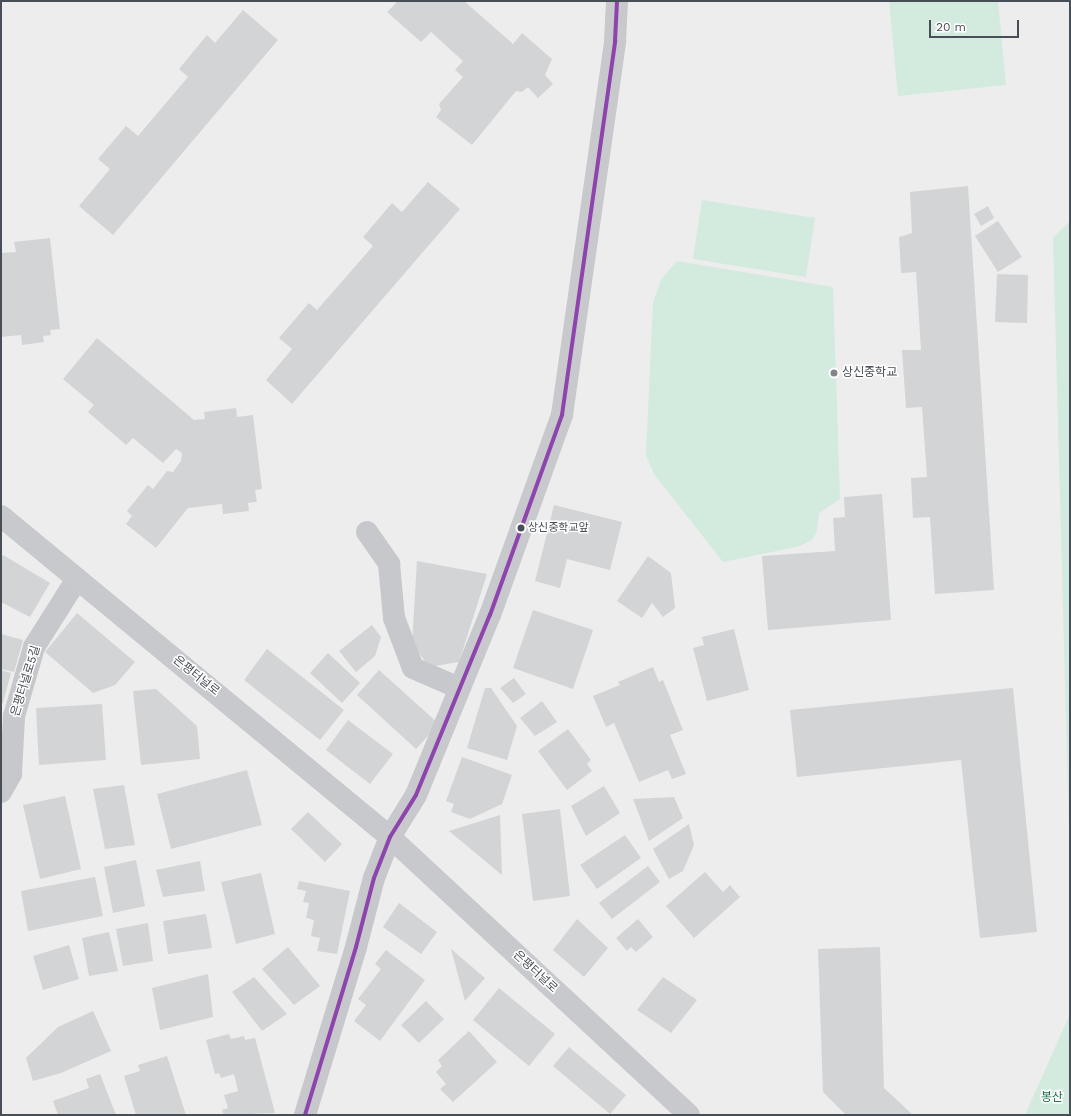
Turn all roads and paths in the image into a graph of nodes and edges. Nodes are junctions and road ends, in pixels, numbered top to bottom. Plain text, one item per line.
1 (616, 1) edge
2 (1, 516) edge
3 (367, 532) dead end
4 (77, 579) junction
5 (459, 688) junction
6 (1, 792) edge
7 (390, 837) junction
8 (682, 1112) edge
9 (305, 1115) edge

1 - 5 main road
2 - 4 main road, 은평터널로
3 - 5 street
4 - 6 street, 은평터널로5길
4 - 7 main road, 은평터널로
5 - 7 main road
7 - 8 main road, 은평터널로
7 - 9 street

